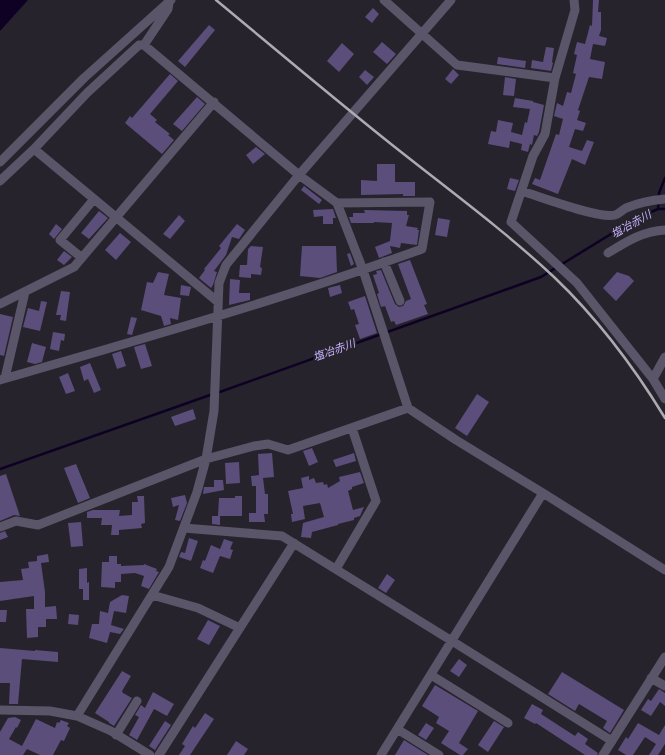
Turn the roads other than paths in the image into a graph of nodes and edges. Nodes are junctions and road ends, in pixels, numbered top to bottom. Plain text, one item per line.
1 (384, 0) edge
2 (451, 0) edge
3 (574, 0) edge
4 (170, 1) edge
5 (421, 34) junction
6 (144, 45) junction
7 (555, 78) junction
8 (214, 102) junction
9 (34, 149) junction
10 (0, 162) edge
11 (299, 174) junction
12 (0, 180) edge
13 (522, 191) junction
14 (94, 199) junction
15 (665, 199) edge
16 (337, 203) junction
17 (116, 217) junction
18 (665, 230) edge
19 (608, 253) dead end
20 (82, 258) junction
21 (384, 262) junction
22 (364, 270) junction
23 (25, 292) junction
24 (400, 300) dead end
25 (218, 302) junction
26 (0, 304) edge
27 (217, 317) junction
28 (665, 358) edge
29 (3, 379) edge
30 (653, 379) junction
31 (665, 399) edge
32 (408, 408) junction
33 (352, 428) junction
34 (206, 459) junction
35 (543, 493) junction
36 (0, 527) edge
37 (184, 528) junction
38 (294, 544) junction
39 (336, 569) junction
40 (665, 570) edge
41 (152, 595) junction
42 (240, 628) junction
43 (452, 641) junction
44 (665, 657) edge
45 (431, 675) junction
46 (652, 678) junction
47 (665, 686) edge
48 (137, 701) dead end
49 (0, 710) edge
50 (77, 716) junction
51 (508, 723) dead end
52 (397, 729) junction
53 (116, 735) junction
54 (612, 741) junction
55 (150, 755) edge
56 (159, 755) edge
57 (381, 755) edge
58 (439, 755) edge
59 (603, 755) edge

1 - 5 street
2 - 5 street
3 - 7 street
4 - 6 street
4 - 10 street
5 - 7 street
5 - 11 street
6 - 8 street
6 - 9 street
7 - 13 street
8 - 11 street
8 - 17 street
9 - 12 street
9 - 14 street
11 - 16 street
11 - 25 street
13 - 15 street
13 - 30 street
14 - 17 street
14 - 20 street
16 - 21 street
16 - 22 street
17 - 20 street
17 - 25 street
18 - 19 street
20 - 23 street
21 - 22 street
21 - 24 street
22 - 27 street
22 - 32 street
23 - 26 street
23 - 29 street
25 - 27 street
27 - 29 street
27 - 34 street
28 - 30 street
30 - 31 street
32 - 33 street
32 - 35 street
33 - 34 street
33 - 39 street
34 - 36 street
34 - 37 street
35 - 40 street
35 - 43 street
37 - 38 street
37 - 41 street
38 - 39 street
38 - 42 street
39 - 43 street
41 - 42 street
41 - 50 street
42 - 56 street
43 - 45 street
43 - 54 street
44 - 46 street
45 - 51 street
45 - 52 street
46 - 47 street
46 - 54 street
48 - 53 street
49 - 50 street
50 - 53 street
52 - 57 street
52 - 58 street
53 - 55 street
54 - 59 street

